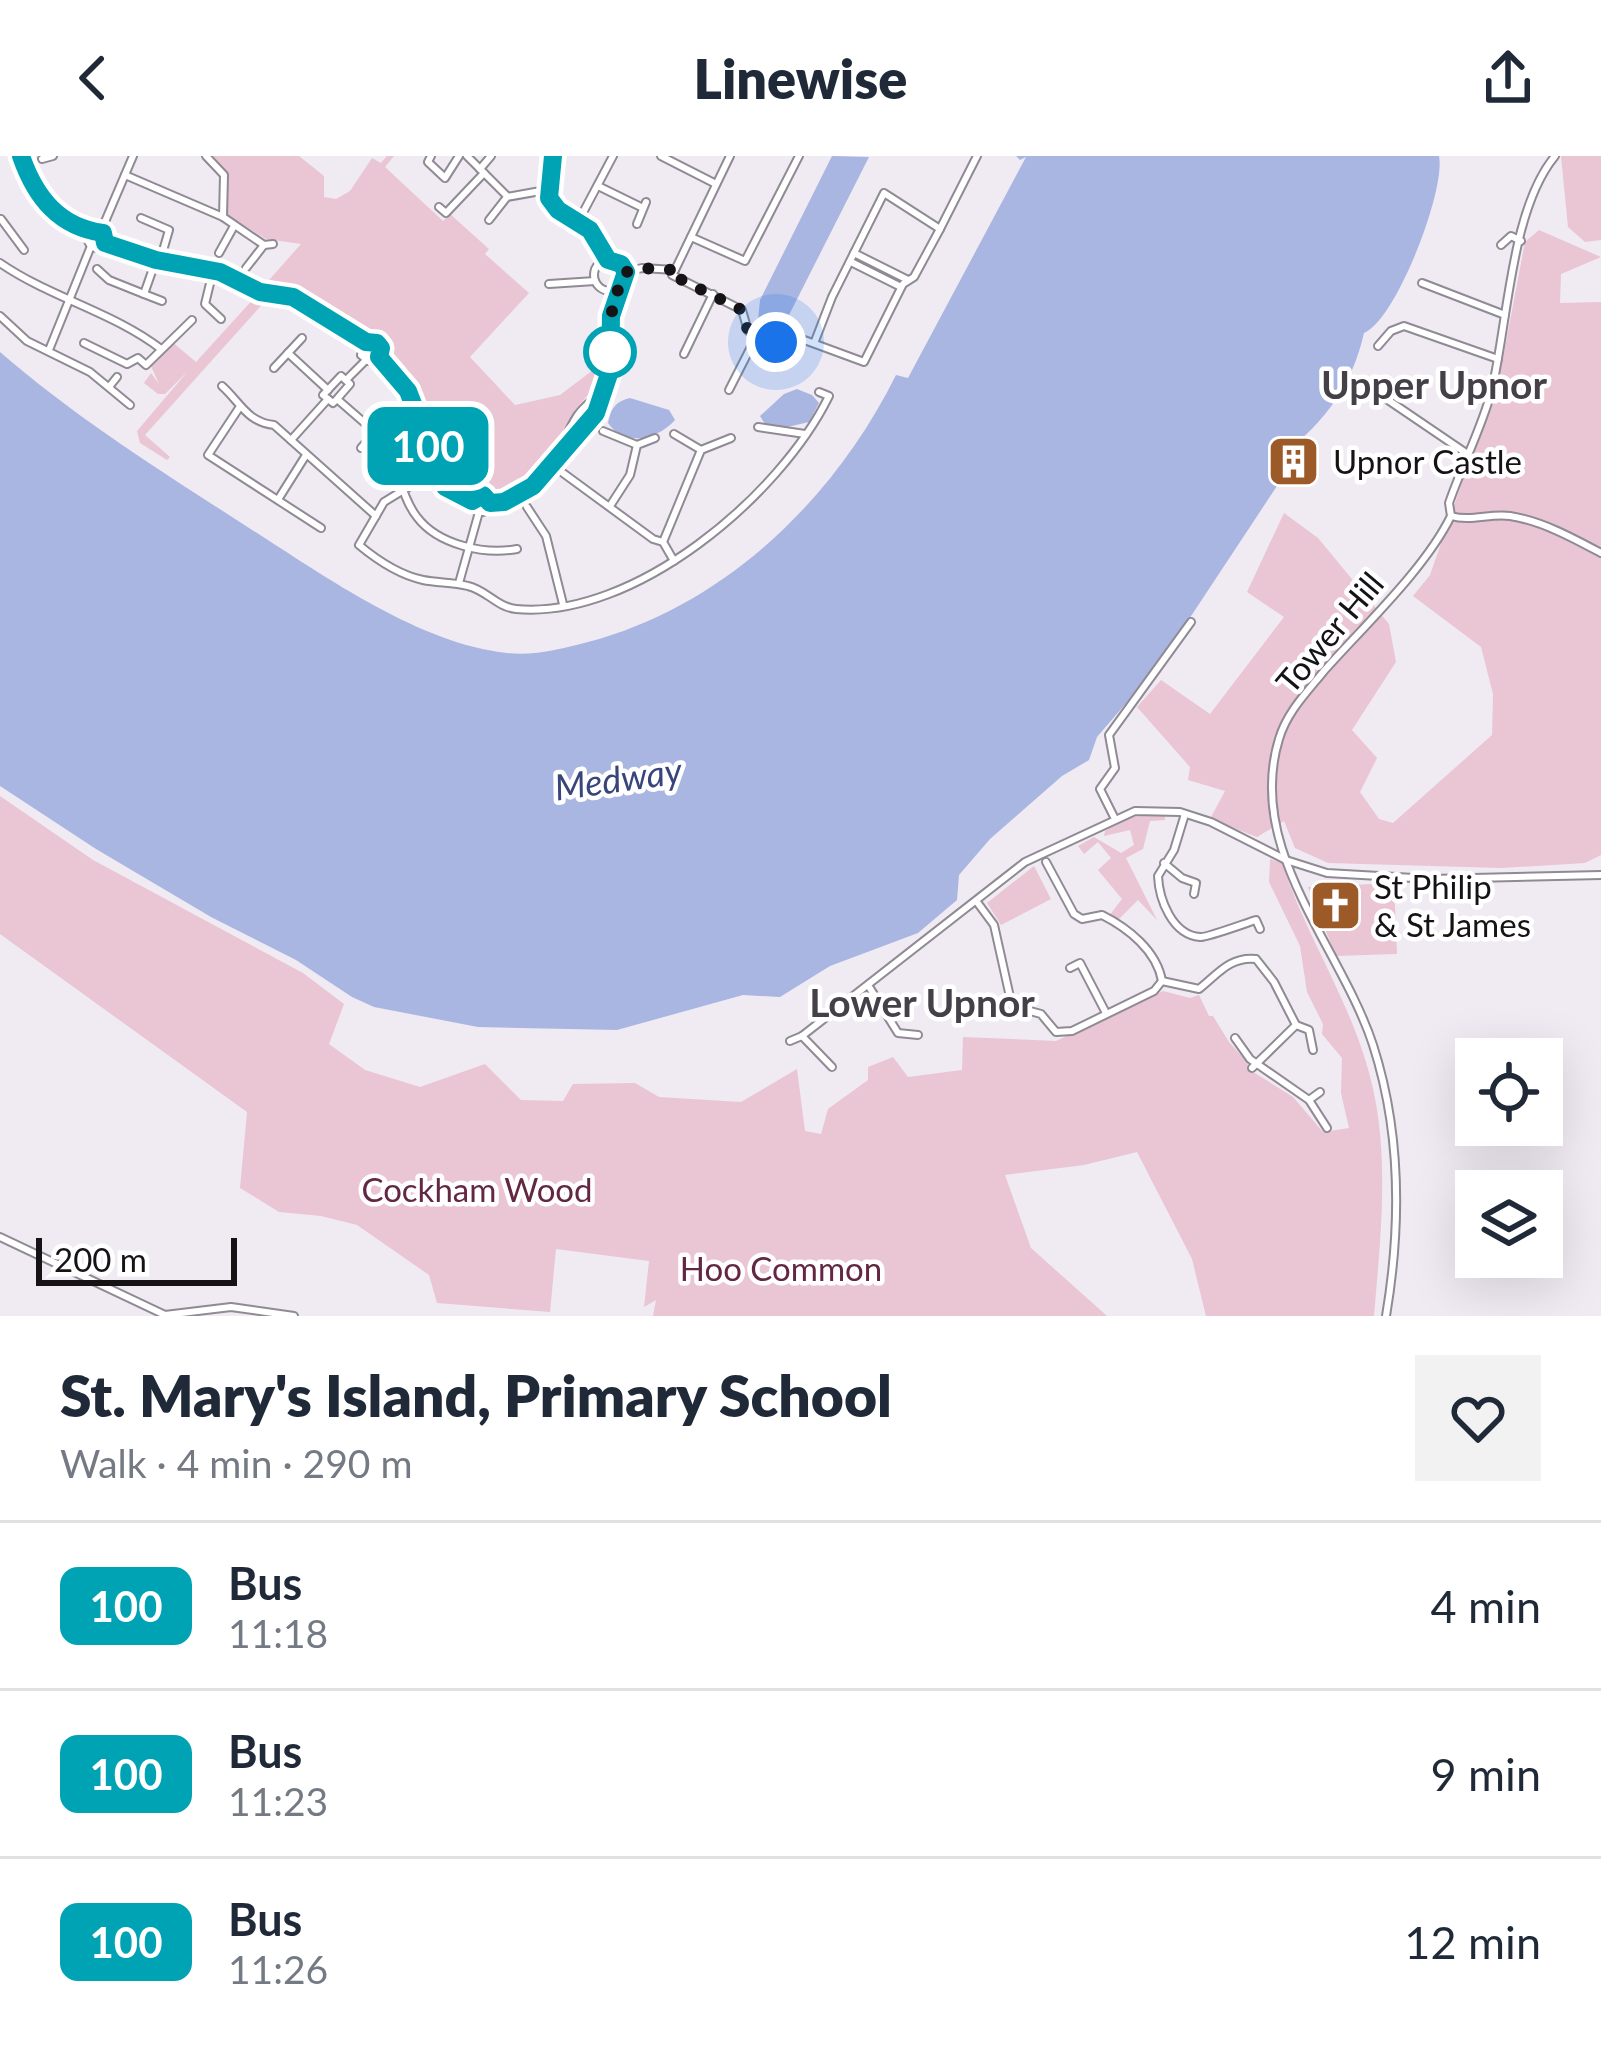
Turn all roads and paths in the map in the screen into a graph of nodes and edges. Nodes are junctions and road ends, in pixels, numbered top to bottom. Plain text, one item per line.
1 (21, 156) edge
2 (53, 156) edge
3 (134, 156) edge
4 (206, 156) edge
5 (491, 156) edge
6 (553, 156) edge
7 (613, 156) edge
8 (662, 156) edge
9 (730, 156) edge
10 (799, 156) edge
11 (977, 156) edge
12 (1555, 156) edge
13 (460, 158) edge
14 (42, 159) dead end
15 (428, 162) edge
16 (482, 171) junction
17 (125, 176) junction
18 (716, 184) junction
19 (598, 185) junction
20 (547, 190) junction
21 (507, 197) junction
22 (439, 207) dead end
23 (13, 211) dead end
24 (223, 217) junction
25 (141, 218) dead end
26 (1, 219) edge
27 (489, 220) dead end
28 (578, 222) junction
29 (637, 224) dead end
30 (234, 226) junction
31 (940, 229) junction
32 (101, 231) junction
33 (90, 234) junction
34 (691, 237) junction
35 (1521, 241) junction
36 (1501, 245) dead end
37 (98, 246) junction
38 (24, 250) dead end
39 (219, 253) dead end
40 (852, 257) junction
41 (608, 260) junction
42 (158, 261) junction
43 (0, 263) edge
44 (246, 268) dead end
45 (97, 269) dead end
46 (675, 270) junction
47 (213, 271) junction
48 (626, 272) junction
49 (595, 281) junction
50 (1422, 283) dead end
51 (549, 284) dead end
52 (905, 284) junction
53 (618, 289) junction
54 (604, 290) junction
55 (144, 294) junction
56 (716, 296) junction
57 (71, 301) junction
58 (162, 301) dead end
59 (1505, 315) junction
60 (0, 316) edge
61 (611, 316) junction
62 (221, 319) dead end
63 (192, 320) dead end
64 (757, 335) junction
65 (302, 338) dead end
66 (815, 341) junction
67 (366, 342) junction
68 (84, 344) dead end
69 (1378, 346) dead end
70 (49, 350) junction
71 (161, 350) junction
72 (288, 353) junction
73 (684, 354) dead end
74 (379, 357) junction
75 (1498, 358) junction
76 (366, 360) junction
77 (146, 365) junction
78 (274, 368) dead end
79 (156, 373) dead end
80 (117, 377) dead end
81 (1363, 383) dead end
82 (222, 386) dead end
83 (109, 388) junction
84 (834, 388) dead end
85 (604, 389) junction
86 (729, 390) dead end
87 (819, 392) dead end
88 (331, 396) junction
89 (829, 396) junction
90 (130, 405) dead end
91 (239, 408) junction
92 (386, 419) dead end
93 (758, 427) dead end
94 (603, 431) dead end
95 (374, 432) junction
96 (674, 434) dead end
97 (805, 434) junction
98 (655, 438) dead end
99 (731, 438) dead end
100 (291, 440) junction
101 (637, 445) junction
102 (564, 447) junction
103 (361, 448) dead end
104 (701, 450) junction
105 (1466, 453) junction
106 (307, 454) junction
107 (394, 462) dead end
108 (563, 473) dead end
109 (415, 483) dead end
110 (404, 489) junction
111 (279, 498) junction
112 (472, 501) junction
113 (490, 503) junction
114 (610, 506) junction
115 (527, 507) dead end
116 (479, 512) junction
117 (376, 515) junction
118 (1451, 516) junction
119 (321, 528) dead end
120 (663, 542) junction
121 (469, 546) junction
122 (518, 549) dead end
123 (1601, 554) edge
124 (674, 561) junction
125 (459, 584) junction
126 (563, 604) junction
127 (1191, 622) dead end
128 (1185, 814) junction
129 (1114, 818) junction
130 (1279, 835) junction
131 (1262, 849) junction
132 (1288, 861) junction
133 (1046, 862) dead end
134 (1163, 863) junction
135 (1601, 875) edge
136 (1064, 893) junction
137 (1194, 894) dead end
138 (1054, 897) dead end
139 (977, 902) junction
140 (1260, 929) dead end
141 (1070, 968) dead end
142 (1162, 981) junction
143 (868, 985) junction
144 (1106, 1013) junction
145 (1296, 1024) junction
146 (918, 1034) dead end
147 (802, 1036) junction
148 (1234, 1037) dead end
149 (790, 1041) dead end
150 (1313, 1050) dead end
151 (1254, 1065) junction
152 (832, 1067) dead end
153 (1319, 1092) dead end
154 (1310, 1100) junction
155 (1327, 1128) dead end
156 (0, 1237) edge
157 (294, 1316) edge
158 (1386, 1316) edge

1 - 33 street
2 - 14 street
3 - 17 street
4 - 24 street
5 - 16 street
6 - 20 street
7 - 19 street
8 - 18 street
9 - 18 street
10 - 34 street
11 - 31 street
12 - 35 street
13 - 15 street
13 - 16 street
16 - 21 street
16 - 22 street
17 - 24 street
17 - 32 street
18 - 34 street
19 - 28 street
19 - 29 street
20 - 21 street
20 - 28 street
21 - 27 street
23 - 26 street
24 - 30 street
25 - 42 street
26 - 38 street
28 - 41 street
30 - 39 street
30 - 44 street
31 - 40 street
31 - 52 street
32 - 33 street
32 - 37 street
33 - 37 street
34 - 46 street
35 - 36 street
35 - 59 street
37 - 42 street
37 - 57 street
40 - 52 street
40 - 66 street
41 - 48 street
41 - 49 street
42 - 47 street
42 - 55 street
43 - 57 street
45 - 55 street
46 - 48 street
46 - 56 street
47 - 62 street
47 - 67 street
48 - 53 street
49 - 51 street
49 - 54 street
50 - 59 street
52 - 66 street
53 - 54 street
53 - 61 street
54 - 61 street
55 - 58 street
56 - 64 street
56 - 73 street
57 - 70 street
57 - 71 street
59 - 75 street
60 - 70 street
61 - 85 street
63 - 71 street
64 - 66 street
64 - 86 street
65 - 72 street
67 - 74 street
67 - 76 street
68 - 77 street
69 - 75 street
70 - 83 street
71 - 77 street
72 - 78 street
72 - 88 street
74 - 76 street
74 - 112 street
75 - 105 street
76 - 88 street
77 - 79 street
80 - 83 street
81 - 105 street
82 - 91 street
83 - 90 street
84 - 89 street
85 - 102 street
85 - 102 street
87 - 89 street
88 - 95 street
88 - 100 street
89 - 97 street
91 - 100 street
91 - 111 street
92 - 95 street
93 - 97 street
94 - 101 street
95 - 103 street
96 - 104 street
97 - 124 street
98 - 101 street
99 - 104 street
100 - 106 street
101 - 114 street
102 - 113 street
104 - 120 street
105 - 118 street
106 - 111 street
106 - 117 street
107 - 110 street
108 - 114 street
109 - 110 street
110 - 117 street
110 - 121 street
111 - 119 street
112 - 113 street
112 - 116 street
113 - 116 street
114 - 120 street
115 - 126 street
116 - 121 street
117 - 125 street
118 - 123 street
118 - 130 street, Tower Hill
120 - 124 street
121 - 122 street
121 - 125 street
124 - 126 street
125 - 126 street
127 - 129 street
128 - 129 street
128 - 131 street
128 - 134 street
129 - 139 street
130 - 131 street
130 - 132 street, Tower Hill
131 - 132 street
132 - 135 street
132 - 158 street, Tower Hill
133 - 136 street
134 - 137 street
134 - 140 street
136 - 138 street
136 - 142 street
139 - 143 street
139 - 144 street
141 - 144 street
142 - 144 street
142 - 145 street
143 - 146 street
143 - 147 street
145 - 150 street
145 - 151 street
147 - 149 street
147 - 152 street
148 - 151 street
151 - 154 street
153 - 154 street
154 - 155 street
156 - 157 street

